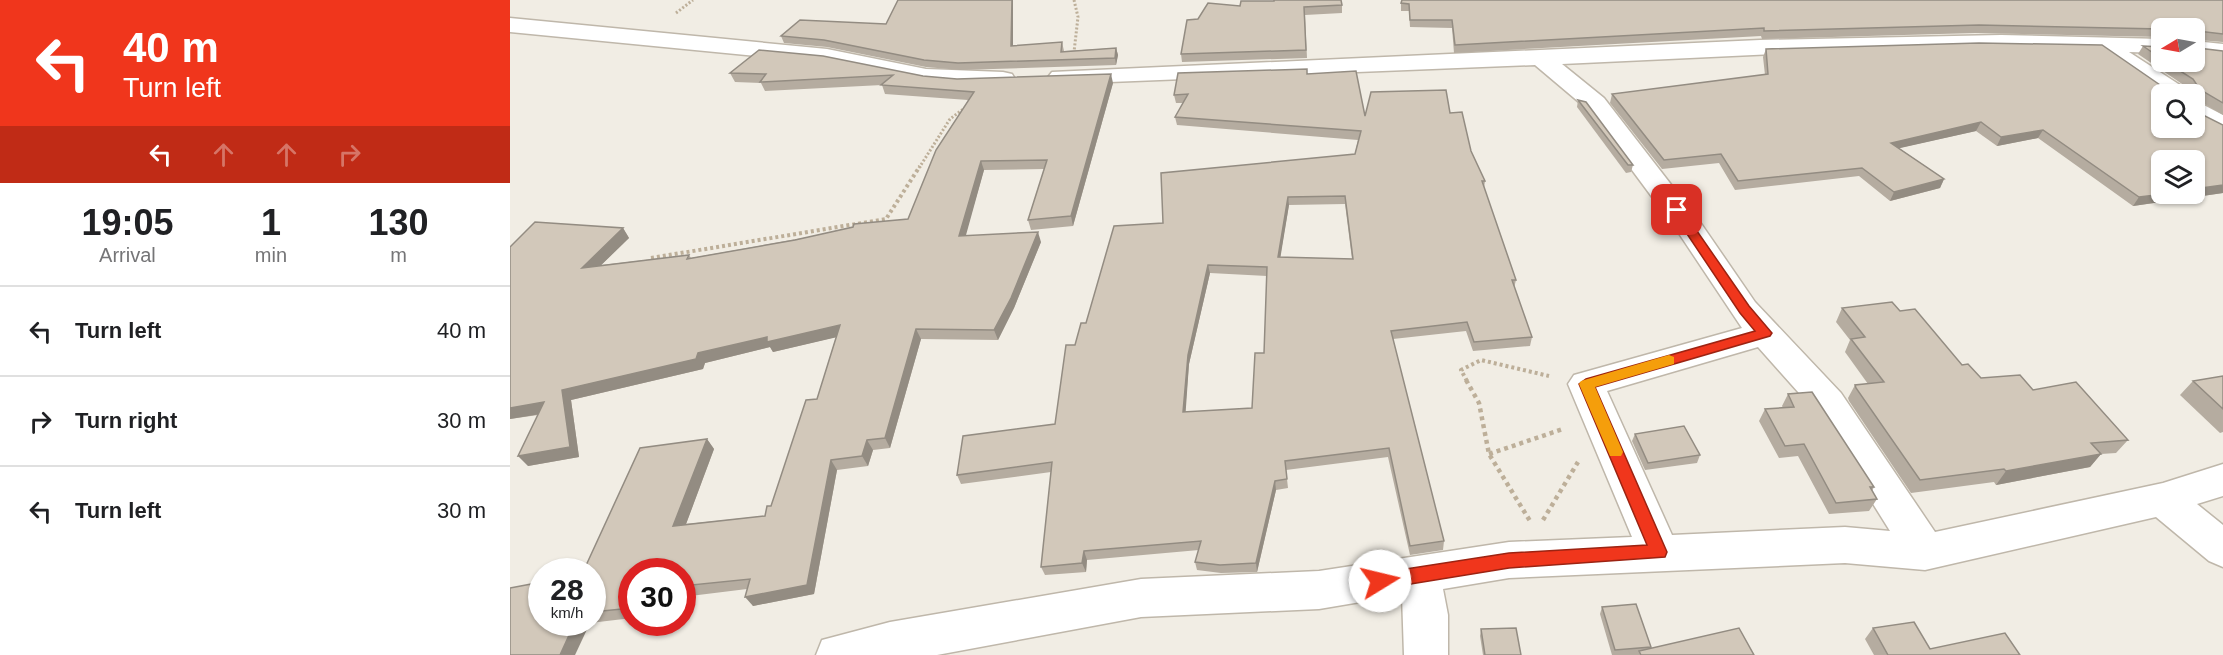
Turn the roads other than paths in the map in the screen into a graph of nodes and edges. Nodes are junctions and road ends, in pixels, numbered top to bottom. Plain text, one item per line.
1 (510, 25) edge
2 (2101, 43) junction
3 (2151, 45) edge
4 (2205, 49) edge
5 (2223, 51) edge
6 (1540, 58) junction
7 (2161, 84) edge
8 (2205, 114) edge
9 (2223, 126) edge
10 (1765, 333) junction
11 (2223, 480) edge
12 (2163, 499) junction
13 (2223, 549) edge
14 (1659, 552) junction
15 (1924, 552) junction
16 (1420, 575) junction
17 (838, 655) edge
18 (1426, 655) edge

1 - 6 street
2 - 3 street
2 - 6 street
2 - 7 street
4 - 5 street
6 - 10 street
8 - 9 street
10 - 14 street
10 - 15 street
11 - 12 street
12 - 13 street
12 - 15 street
14 - 15 street
14 - 16 street
16 - 17 street
16 - 18 street

